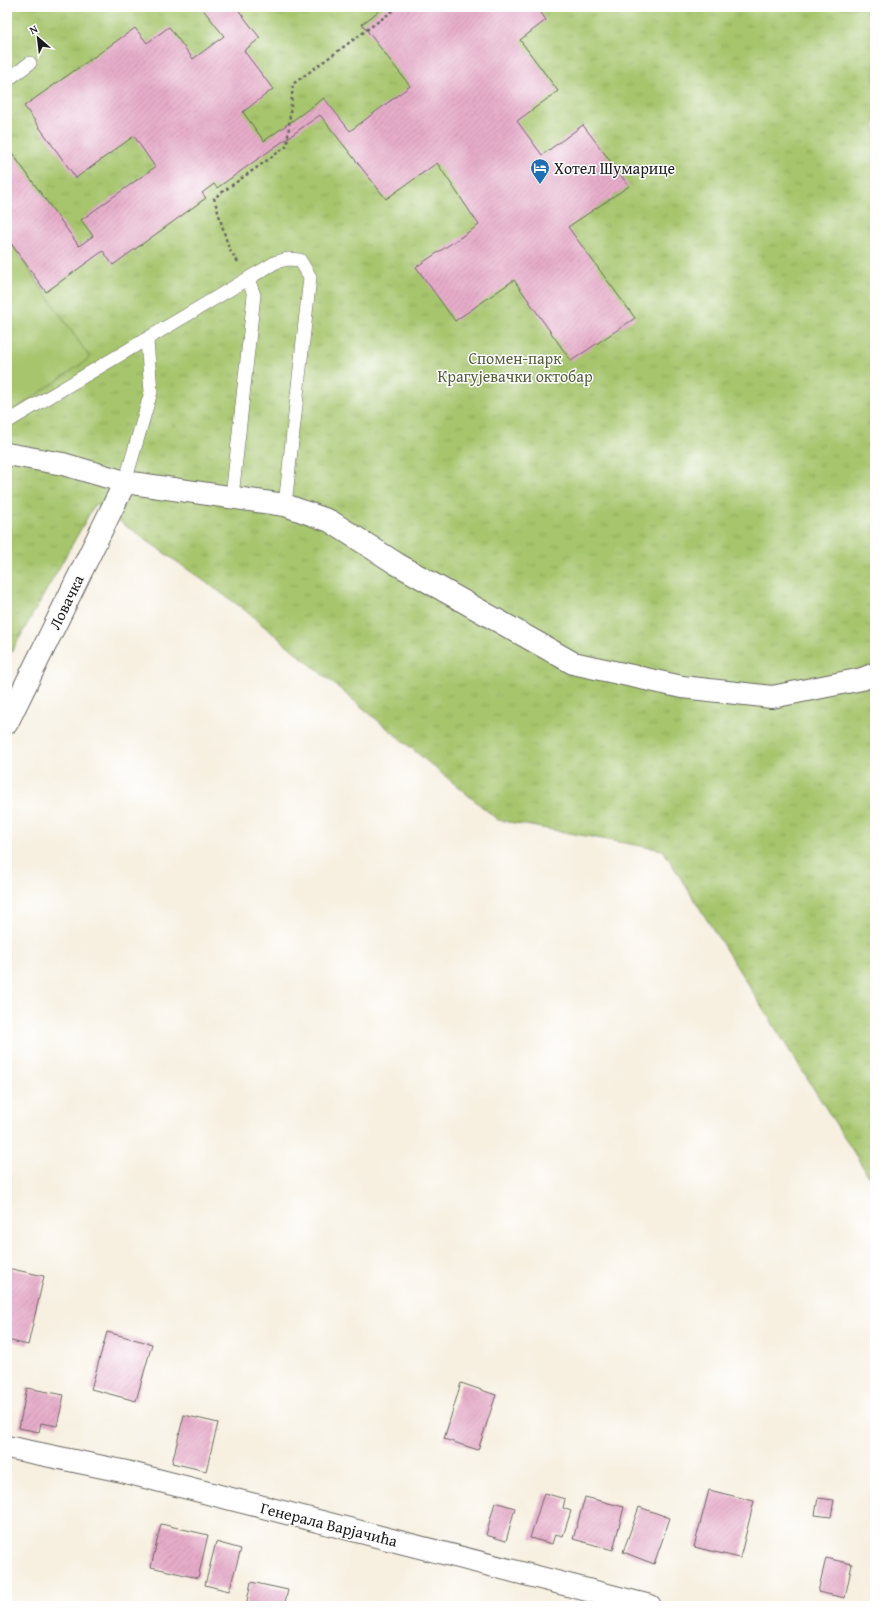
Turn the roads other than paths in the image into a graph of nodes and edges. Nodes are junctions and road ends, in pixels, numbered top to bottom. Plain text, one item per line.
1 (30, 63) dead end
2 (7, 80) edge
3 (248, 279) junction
4 (147, 340) junction
5 (7, 422) edge
6 (7, 454) edge
7 (125, 482) junction
8 (232, 497) junction
9 (284, 505) junction
10 (875, 674) edge
11 (7, 723) edge
12 (7, 1447) edge
13 (650, 1606) edge

1 - 2 lane
3 - 4 lane
3 - 8 lane
3 - 9 lane
4 - 5 lane
4 - 7 lane
6 - 7 street
7 - 8 street
7 - 11 street, Ловачка
8 - 9 street
9 - 10 street
12 - 13 street, Генерала Варјачића

